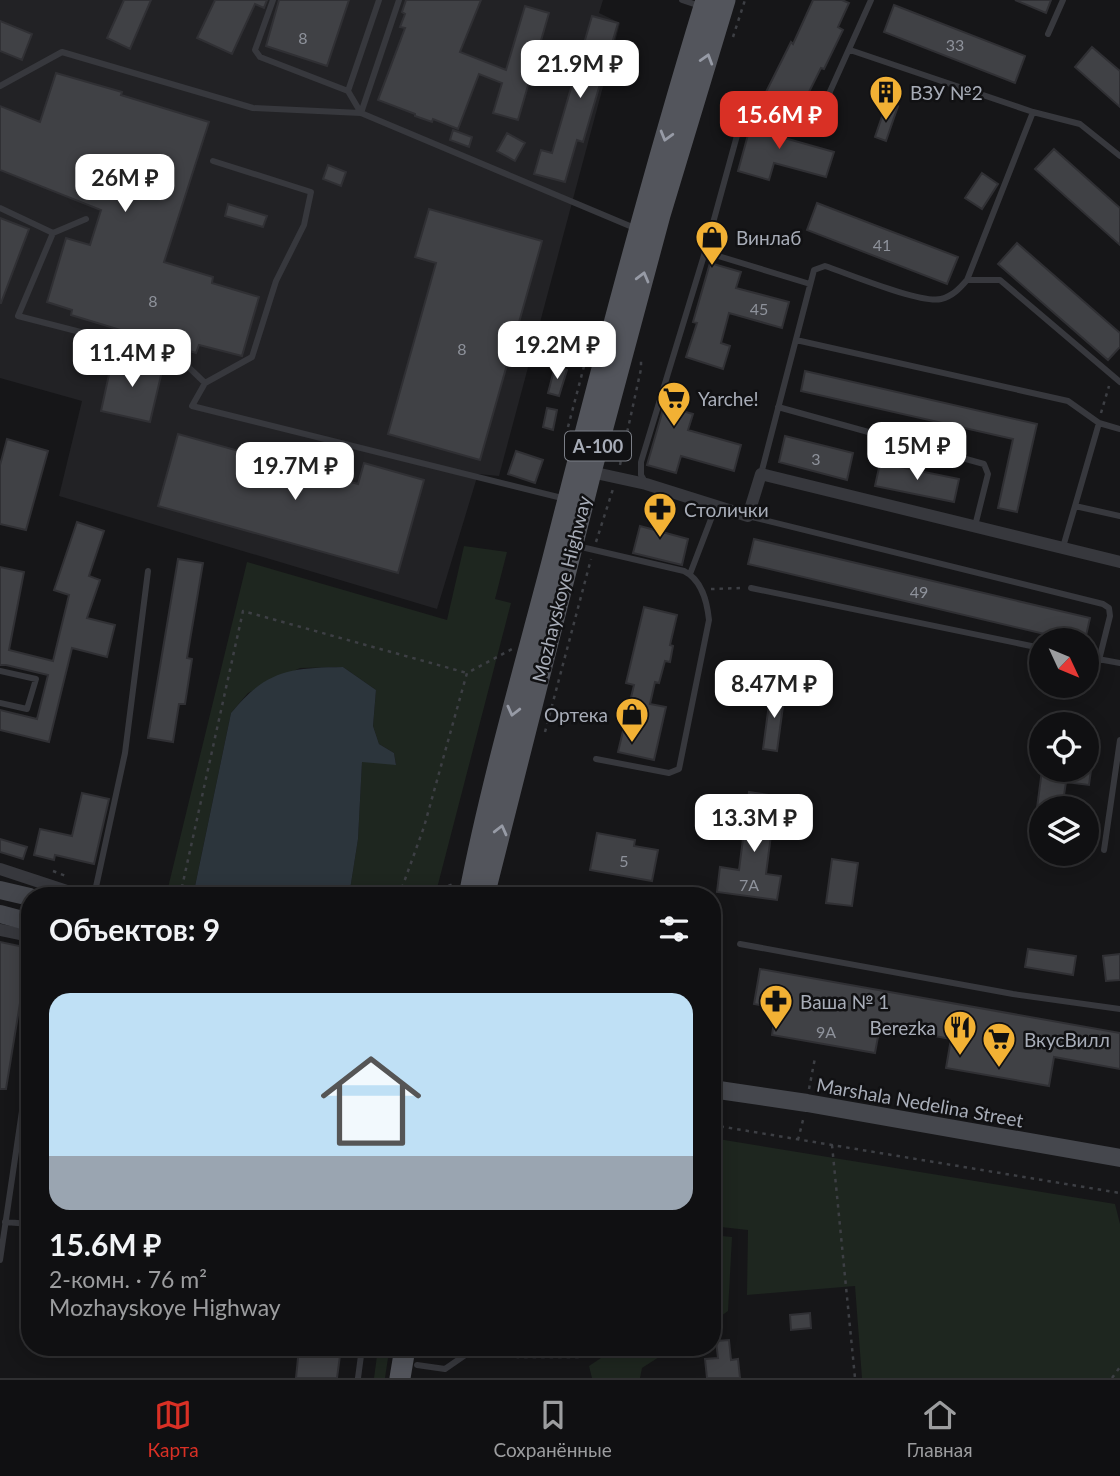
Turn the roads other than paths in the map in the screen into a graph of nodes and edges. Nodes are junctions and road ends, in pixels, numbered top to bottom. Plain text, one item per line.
1 (273, 0) edge
2 (379, 0) edge
3 (399, 0) edge
4 (682, 0) edge
5 (725, 0) edge
6 (871, 0) edge
7 (1063, 0) edge
8 (705, 4) edge
9 (1048, 34) dead end
10 (850, 50) junction
11 (0, 86) edge
12 (348, 91) junction
13 (758, 98) dead end
14 (1033, 112) junction
15 (361, 113) junction
16 (741, 121) dead end
17 (1120, 156) edge
18 (213, 161) dead end
19 (0, 208) edge
20 (86, 219) dead end
21 (639, 230) junction
22 (52, 233) junction
23 (705, 252) junction
24 (967, 280) junction
25 (810, 284) junction
26 (796, 340) junction
27 (1120, 382) edge
28 (205, 383) junction
29 (778, 407) junction
30 (1098, 423) junction
31 (1120, 429) edge
32 (591, 472) junction
33 (761, 474) junction
34 (646, 484) junction
35 (568, 499) junction
36 (716, 506) junction
37 (1075, 506) junction
38 (748, 516) junction
39 (1120, 516) edge
40 (975, 526) junction
41 (572, 545) junction
42 (1063, 547) junction
43 (1120, 562) edge
44 (148, 571) dead end
45 (690, 574) junction
46 (751, 587) road end
47 (1029, 645) edge
48 (1099, 660) joint
49 (1120, 663) edge
50 (0, 671) edge
51 (0, 703) edge
52 (1120, 740) edge
53 (596, 759) dead end
54 (1104, 850) dead end
55 (0, 869) edge
56 (55, 887) edge
57 (96, 887) edge
58 (464, 887) edge
59 (486, 887) edge
60 (0, 890) edge
61 (21, 895) edge
62 (0, 914) edge
63 (21, 920) edge
64 (0, 930) edge
65 (21, 934) edge
66 (740, 944) dead end
67 (1120, 1009) edge
68 (721, 1090) edge
69 (21, 1112) edge
70 (1120, 1158) edge
71 (4, 1216) edge
72 (21, 1221) edge
73 (0, 1261) edge
74 (361, 1356) edge
75 (464, 1356) edge
76 (409, 1359) edge
77 (358, 1378) edge

1 - 12 lane
2 - 12 lane
3 - 15 lane
4 - 8 lane
32 -> 5 main road, Mozhayskoye Highway / А-100
6 - 10 lane
7 - 9 lane
8 -> 21 main road, Mozhayskoye Highway / А-100
10 - 13 lane
10 - 14 lane
11 - 15 lane
12 - 15 lane
14 - 17 lane
14 - 24 lane
15 - 21 lane
16 - 23 lane
18 - 28 lane
19 - 22 lane
20 - 22 lane
21 - 35 main road, Mozhayskoye Highway / А-100
22 - 28 lane
23 - 25 lane
23 - 34 lane
24 - 25 lane
24 - 27 lane
25 - 26 lane
26 - 29 lane
26 - 30 lane
28 - 35 lane
29 - 33 lane
29 - 40 lane
30 - 31 lane
30 - 37 lane
32 - 34 street
32 - 41 main road, Mozhayskoye Highway / А-100
33 - 38 street
33 - 40 street
34 - 36 street
35 -> 58 main road, Mozhayskoye Highway / А-100
36 - 38 street
36 - 45 lane
37 - 39 lane
37 - 42 lane
38 - 48 lane
40 - 42 street
41 - 45 lane
59 -> 41 main road, Mozhayskoye Highway / А-100
42 - 43 street
44 - 57 lane
45 - 53 lane
46 - 47 lane
48 - 49 lane
50 - 51 lane
52 - 54 lane
55 - 56 street
60 - 61 street
62 - 63 street
64 - 65 street
66 - 67 lane
68 - 70 street, Marshala Nedelina Street
69 - 71 lane
71 - 72 lane
71 - 73 lane
74 - 77 lane
75 - 76 lane

